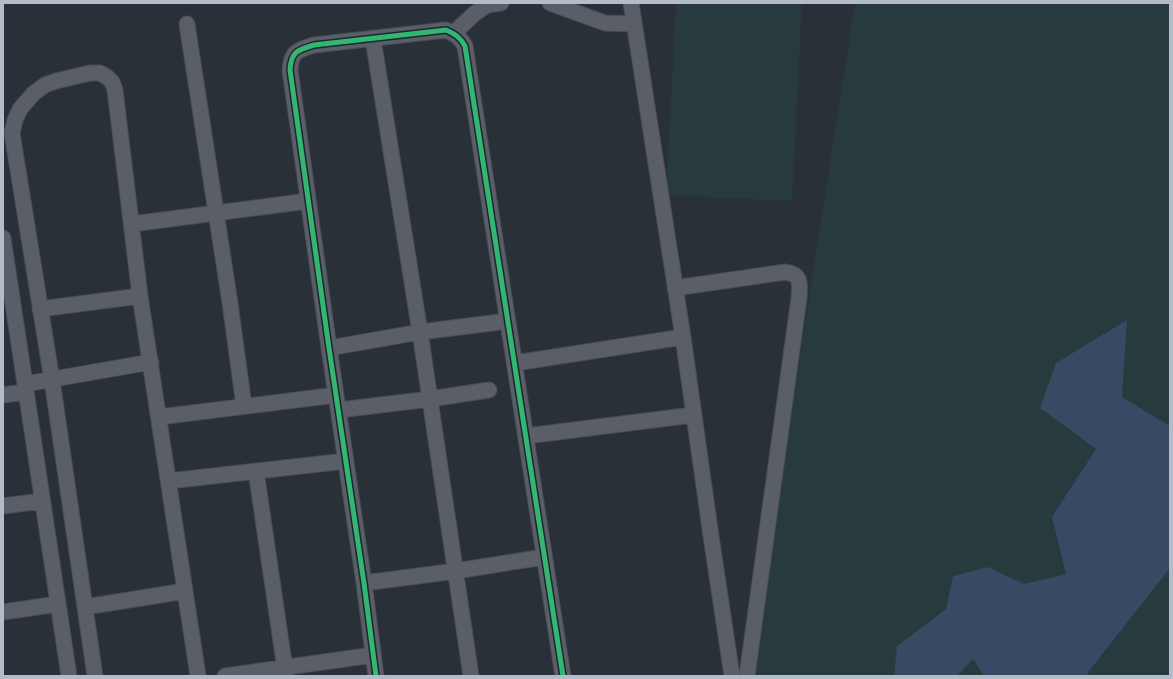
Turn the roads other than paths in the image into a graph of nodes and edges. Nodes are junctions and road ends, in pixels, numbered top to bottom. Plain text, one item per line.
1 (501, 3) edge
2 (550, 3) edge
3 (631, 3) edge
4 (187, 24) dead end
5 (634, 24) junction
6 (454, 33) junction
7 (373, 39) junction
8 (308, 201) junction
9 (216, 214) junction
10 (132, 224) junction
11 (3, 239) edge
12 (675, 288) junction
13 (140, 296) junction
14 (40, 308) junction
15 (508, 321) junction
16 (420, 332) junction
17 (683, 337) junction
18 (329, 348) junction
19 (151, 362) junction
20 (514, 363) junction
21 (52, 380) junction
22 (26, 388) junction
23 (489, 390) dead end
24 (3, 395) edge
25 (336, 395) junction
26 (430, 399) junction
27 (244, 406) junction
28 (338, 410) junction
29 (693, 415) junction
30 (159, 417) junction
31 (526, 436) junction
32 (346, 461) junction
33 (256, 471) junction
34 (169, 481) junction
35 (42, 501) junction
36 (3, 506) edge
37 (544, 557) junction
38 (456, 570) junction
39 (364, 583) junction
40 (185, 591) junction
41 (58, 604) junction
42 (85, 607) junction
43 (3, 612) edge
44 (373, 655) junction
45 (285, 672) edge
46 (69, 676) edge
47 (95, 676) edge
48 (198, 676) edge
49 (224, 676) edge
50 (376, 676) edge
51 (472, 676) edge
52 (563, 676) edge
53 (732, 676) edge
54 (747, 676) edge

1 - 6 street
2 - 5 street
3 - 5 street
4 - 9 street
5 - 12 street
6 - 7 street
6 - 15 street
7 - 8 street
7 - 16 street
8 - 9 street
8 - 18 street
9 - 10 street
9 - 27 street
10 - 13 street
10 - 14 street
11 - 22 street
12 - 17 street
12 - 54 street
13 - 14 street
13 - 19 street
14 - 21 street
15 - 16 street
15 - 20 street
16 - 18 street
16 - 26 street
17 - 20 street
17 - 29 street
18 - 25 street
19 - 21 street
19 - 30 street
20 - 31 street
21 - 22 street
21 - 42 street
22 - 24 street
22 - 35 street
23 - 26 street
25 - 27 street
25 - 28 street
26 - 28 street
26 - 38 street
27 - 30 street
28 - 32 street
29 - 31 street
29 - 53 street
30 - 34 street
31 - 37 street
32 - 33 street
32 - 39 street
33 - 34 street
33 - 45 street
34 - 40 street
35 - 36 street
35 - 41 street
37 - 38 street
37 - 52 street
38 - 39 street
38 - 51 street
39 - 44 street
40 - 42 street
40 - 48 street
41 - 43 street
41 - 46 street
42 - 47 street
44 - 45 street
44 - 50 street
45 - 49 street

